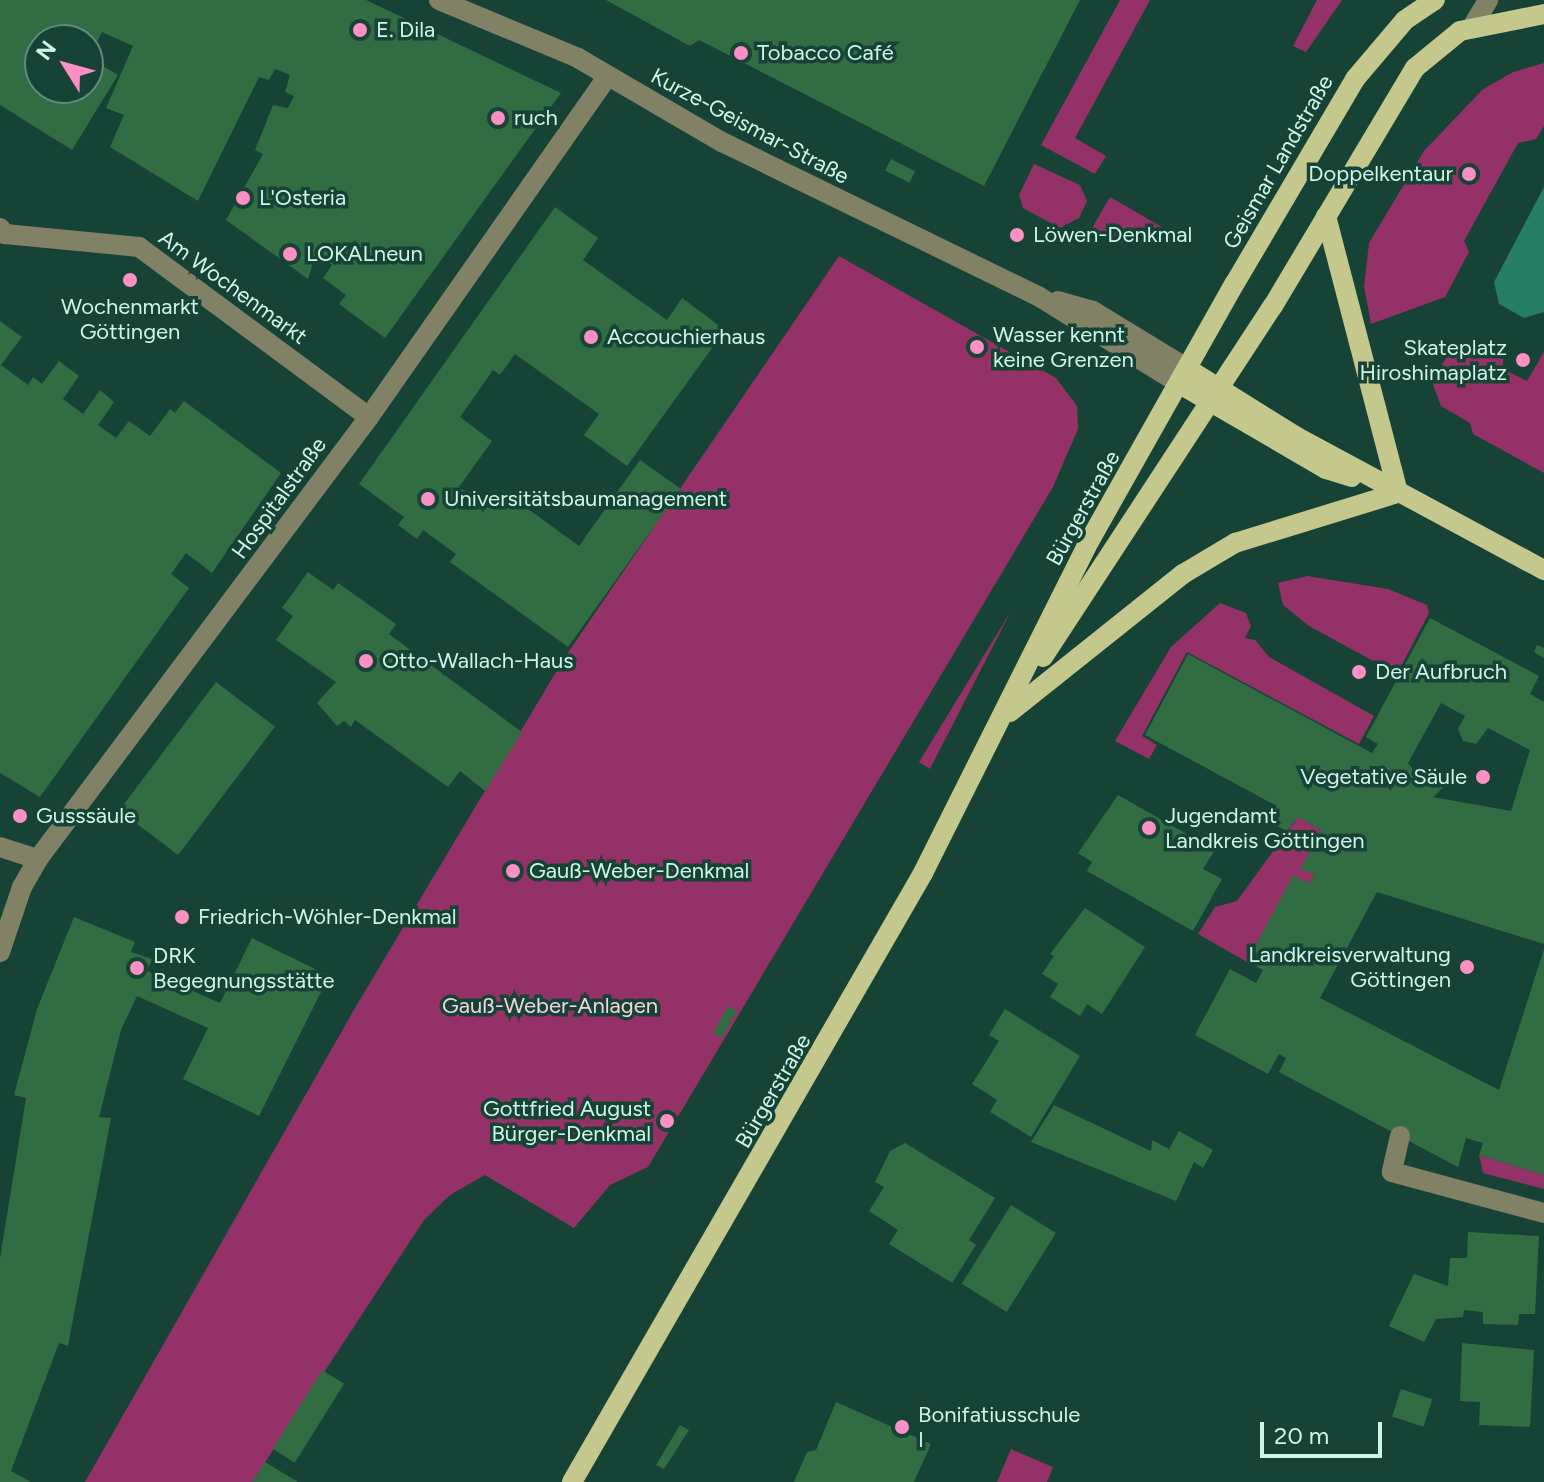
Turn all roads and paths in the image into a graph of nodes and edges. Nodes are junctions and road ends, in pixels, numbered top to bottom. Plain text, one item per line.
1 (439, 0) edge
2 (1435, 0) edge
3 (1488, 0) edge
4 (1544, 14) edge
5 (1472, 27) junction
6 (608, 76) junction
7 (1326, 216) junction
8 (2, 232) edge
9 (1184, 377) junction
10 (1214, 396) junction
11 (369, 417) junction
12 (1398, 493) junction
13 (1544, 570) edge
14 (1003, 717) junction
15 (0, 847) edge
16 (38, 859) junction
17 (0, 952) edge
18 (1400, 1136) dead end
19 (1544, 1213) edge
20 (572, 1482) edge

1 - 6 street, Kurze-Geismar-Straße
2 - 9 main road, Geismar Landstraße
3 - 5 street
4 - 5 main road
5 - 7 main road
6 - 9 street, Kurze-Geismar-Straße
6 - 11 street, Hospitalstraße
7 - 10 main road
7 - 12 main road
8 - 11 street, Am Wochenmarkt
9 - 10 main road
9 - 14 main road, Bürgerstraße
10 - 12 main road
10 - 14 main road, Bürgerstraße
11 - 16 street, Hospitalstraße
12 - 13 main road
12 - 14 main road
14 - 20 main road, Bürgerstraße
15 - 16 street
16 - 17 street, Hospitalstraße
18 - 19 street

